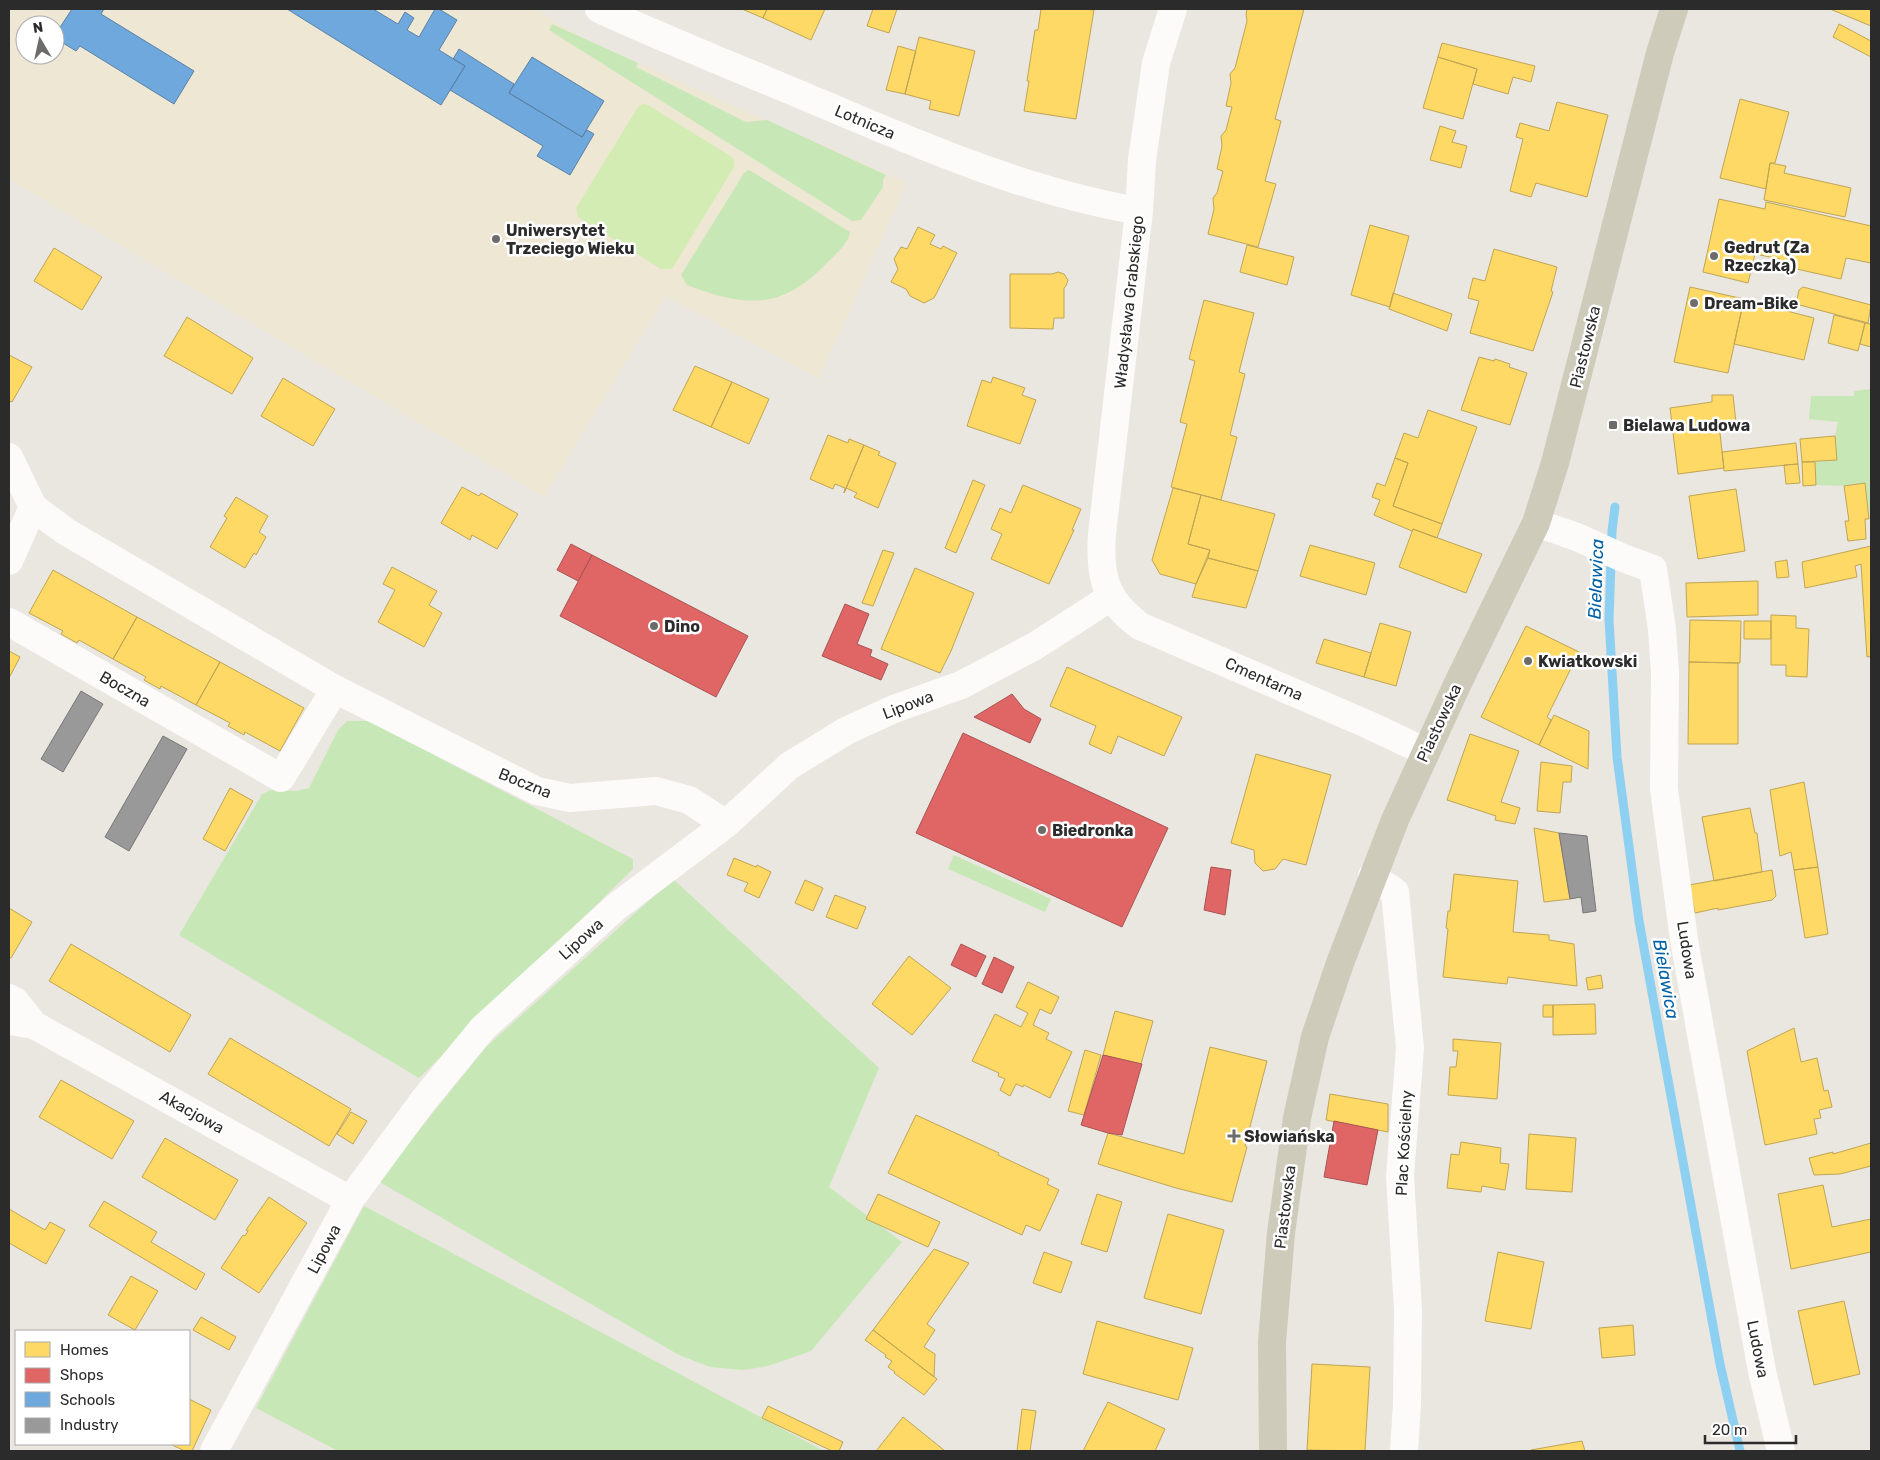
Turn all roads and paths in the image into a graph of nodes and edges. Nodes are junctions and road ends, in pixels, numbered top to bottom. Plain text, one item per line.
1 (599, 9) edge
2 (1173, 9) edge
3 (1674, 9) edge
4 (1139, 211) junction
5 (9, 457) edge
6 (33, 507) junction
7 (1536, 522) junction
8 (9, 562) edge
9 (1111, 597) junction
10 (9, 622) edge
11 (335, 689) junction
12 (1426, 752) junction
13 (726, 824) junction
14 (1372, 876) junction
15 (9, 998) edge
16 (21, 1023) edge
17 (350, 1200) junction
18 (214, 1451) edge
19 (1273, 1451) edge
20 (1404, 1451) edge
21 (1781, 1451) edge

1 - 4 street, Lotnicza
2 - 4 street, Władysława Grabskiego
3 - 7 main road, Piastowska
4 - 9 street, Władysława Grabskiego
5 - 6 street, Boczna
6 - 8 street
6 - 11 street, Boczna
7 - 12 main road, Piastowska
7 - 21 street, Ludowa
9 - 12 street, Cmentarna
9 - 13 street, Lipowa
10 - 11 street, Boczna
11 - 13 street, Boczna
12 - 14 main road, Piastowska
13 - 17 street, Lipowa
14 - 19 main road, Piastowska
14 - 20 street, Plac Kościelny
15 - 16 street, Akacjowa
16 - 17 street, Akacjowa
17 - 18 street, Lipowa

